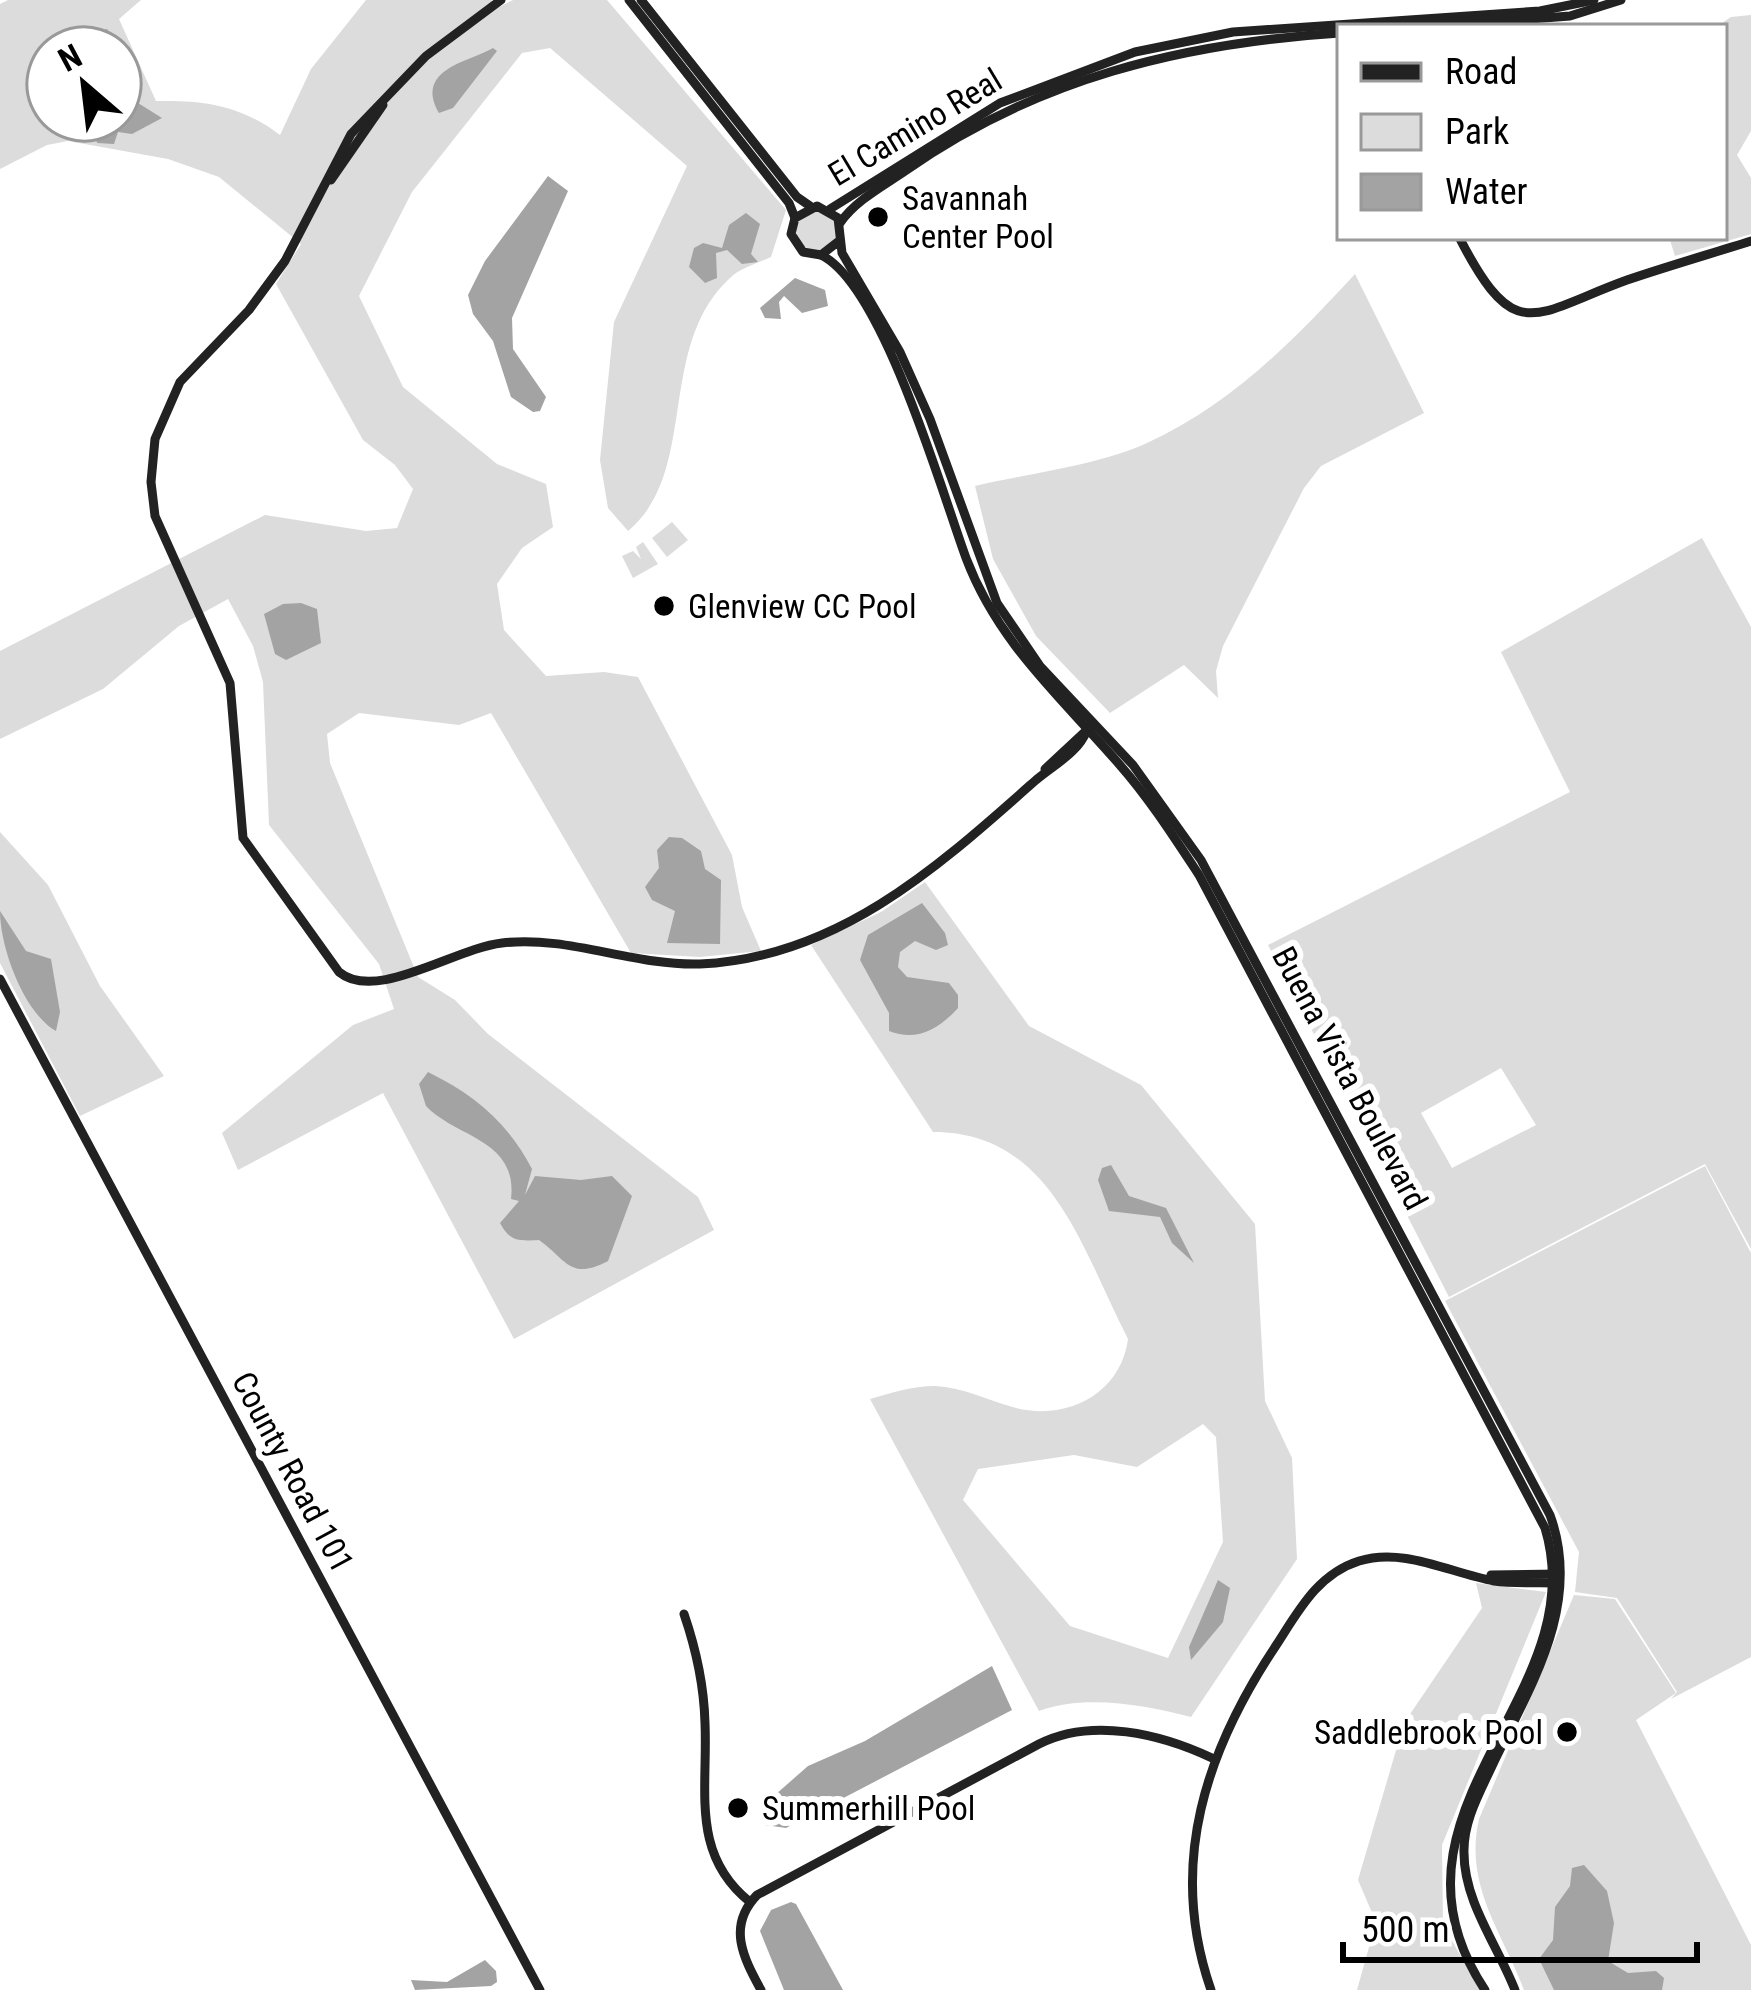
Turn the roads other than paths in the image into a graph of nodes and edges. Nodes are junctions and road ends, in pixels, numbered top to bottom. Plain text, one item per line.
1 (500, 0) edge
2 (629, 0) edge
3 (641, 0) edge
4 (1594, 0) edge
5 (1621, 0) edge
6 (1393, 23) edge
7 (1471, 24) edge
8 (1337, 26) edge
9 (1337, 33) edge
10 (703, 86) junction
11 (887, 177) junction
12 (810, 206) junction
13 (830, 209) junction
14 (795, 218) junction
15 (841, 223) junction
16 (1461, 240) edge
17 (839, 241) junction
18 (1751, 241) edge
19 (821, 255) junction
20 (861, 292) junction
21 (1091, 726) junction
22 (0, 979) edge
23 (1559, 1578) junction
24 (684, 1614) dead end
25 (1212, 1758) junction
26 (750, 1902) junction
27 (540, 1990) edge
28 (760, 1990) edge
29 (1211, 1990) edge
30 (1485, 1990) edge
31 (1515, 1990) edge

1 - 21 street
2 - 10 street
3 - 10 street
4 - 6 street, El Camino Real
5 - 7 street
8 - 11 street, El Camino Real
9 - 11 street, El Camino Real
10 - 12 street
10 - 14 street
11 - 13 street, El Camino Real
11 - 15 street, El Camino Real
12 - 13 street
12 - 14 street
13 - 15 street
14 - 19 street
15 - 17 street
16 - 18 street
17 - 19 street
17 - 20 street, Buena Vista Boulevard
19 - 20 street, Buena Vista Boulevard
20 - 21 street, Buena Vista Boulevard
21 - 23 street, Buena Vista Boulevard
22 - 27 street, County Road 101
23 - 25 street
23 - 30 street, Buena Vista Boulevard
23 - 31 street, Buena Vista Boulevard
24 - 26 street
25 - 26 street
25 - 29 street
26 - 28 street

